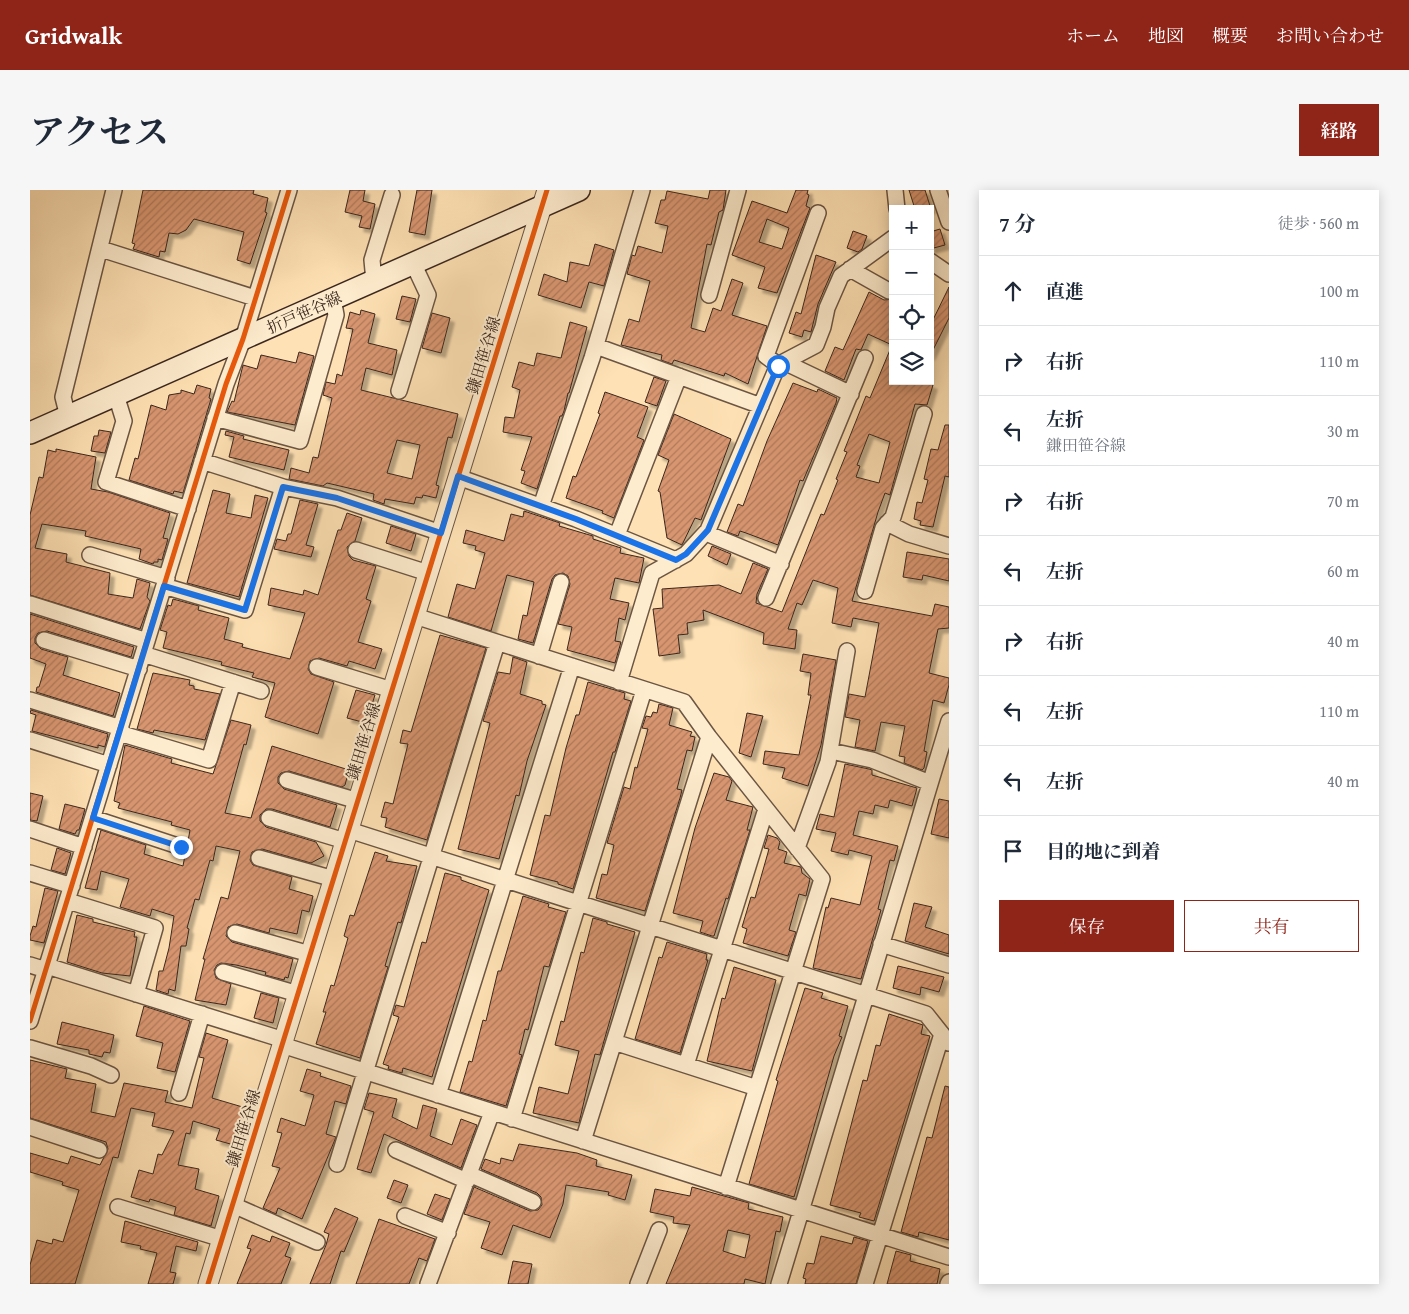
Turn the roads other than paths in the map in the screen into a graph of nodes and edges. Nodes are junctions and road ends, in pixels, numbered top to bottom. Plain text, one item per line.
1 (114, 190) edge
2 (289, 190) edge
3 (579, 190) edge
4 (642, 190) edge
5 (738, 190) edge
6 (895, 190) edge
7 (938, 190) edge
8 (392, 195) dead end
9 (545, 198) edge
10 (897, 205) edge
11 (818, 214) dead end
12 (949, 222) edge
13 (889, 241) edge
14 (101, 249) junction
15 (414, 263) junction
16 (934, 264) edge
17 (850, 269) junction
18 (949, 274) edge
19 (374, 281) junction
20 (889, 291) dead end
21 (709, 295) dead end
22 (256, 298) junction
23 (333, 299) junction
24 (243, 339) junction
25 (596, 346) junction
26 (865, 358) dead end
27 (781, 364) junction
28 (679, 376) junction
29 (399, 391) dead end
30 (851, 394) junction
31 (116, 395) junction
32 (761, 406) junction
33 (924, 414) dead end
34 (68, 417) junction
35 (215, 418) junction
36 (30, 433) edge
37 (202, 461) junction
38 (458, 476) junction
39 (283, 487) junction
40 (542, 506) junction
41 (188, 509) junction
42 (887, 523) junction
43 (441, 533) junction
44 (706, 533) junction
45 (617, 535) junction
46 (949, 546) edge
47 (356, 550) dead end
48 (90, 555) dead end
49 (676, 560) junction
50 (781, 564) junction
51 (428, 573) junction
52 (165, 582) junction
53 (561, 582) dead end
54 (865, 591) dead end
55 (766, 598) dead end
56 (30, 604) edge
57 (415, 616) junction
58 (44, 640) dead end
59 (497, 642) junction
60 (847, 651) dead end
61 (143, 655) junction
62 (539, 656) junction
63 (572, 666) junction
64 (317, 668) dead end
65 (233, 682) junction
66 (619, 682) junction
67 (392, 690) junction
68 (644, 690) junction
69 (261, 691) dead end
70 (30, 700) edge
71 (949, 721) edge
72 (120, 731) junction
73 (709, 737) junction
74 (946, 739) edge
75 (30, 740) edge
76 (831, 750) junction
77 (110, 765) junction
78 (287, 780) dead end
79 (930, 782) junction
80 (358, 801) junction
81 (766, 809) junction
82 (93, 818) junction
83 (269, 818) dead end
84 (30, 830) edge
85 (347, 836) junction
86 (84, 847) junction
87 (181, 847) dead end
88 (797, 848) junction
89 (433, 857) junction
90 (259, 858) dead end
91 (30, 872) edge
92 (504, 879) junction
93 (334, 880) junction
94 (70, 893) junction
95 (578, 903) junction
96 (650, 926) junction
97 (235, 933) dead end
98 (881, 944) junction
99 (722, 949) junction
100 (310, 954) junction
101 (949, 965) edge
102 (30, 966) edge
103 (47, 968) junction
104 (223, 972) dead end
105 (793, 972) junction
106 (136, 994) junction
107 (298, 994) junction
108 (865, 995) junction
109 (202, 1014) junction
110 (30, 1021) edge
111 (946, 1038) edge
112 (283, 1042) junction
113 (614, 1042) junction
114 (30, 1048) edge
115 (686, 1065) junction
116 (366, 1072) junction
117 (111, 1075) dead end
118 (757, 1088) junction
119 (179, 1093) dead end
120 (438, 1095) junction
121 (492, 1112) junction
122 (512, 1119) junction
123 (30, 1127) edge
124 (583, 1141) junction
125 (99, 1150) dead end
126 (396, 1150) dead end
127 (337, 1164) dead end
128 (468, 1178) junction
129 (726, 1187) junction
130 (533, 1202) dead end
131 (233, 1205) junction
132 (118, 1207) dead end
133 (801, 1211) junction
134 (405, 1216) dead end
135 (660, 1230) dead end
136 (448, 1233) junction
137 (880, 1236) junction
138 (222, 1239) junction
139 (317, 1242) dead end
140 (949, 1257) edge
141 (208, 1284) edge
142 (428, 1284) edge
143 (638, 1284) edge
144 (779, 1284) edge
145 (865, 1284) edge

1 - 14 street
2 - 22 street
3 - 9 main road, 折戸笹谷線
4 - 25 street
5 - 21 street
6 - 10 street
7 - 12 street
8 - 19 street
9 - 15 main road, 折戸笹谷線
9 - 38 street, 鎌田笹谷線
11 - 27 street
13 - 17 street
14 - 22 street
14 - 34 street
15 - 19 main road, 折戸笹谷線
15 - 29 street
16 - 18 street
17 - 20 street
17 - 27 street
19 - 23 main road, 折戸笹谷線
22 - 24 street
23 - 24 main road, 折戸笹谷線
23 - 35 street
24 - 31 main road, 折戸笹谷線
24 - 35 street
25 - 28 street
25 - 40 street
26 - 30 street
27 - 30 street
27 - 32 street
28 - 32 street
28 - 45 street
30 - 50 street
31 - 34 main road, 折戸笹谷線
31 - 41 street
32 - 44 street
33 - 42 street
34 - 36 main road, 折戸笹谷線
35 - 37 street
37 - 39 street
37 - 41 street
38 - 40 street
38 - 43 street, 鎌田笹谷線
39 - 43 street
39 - 52 street
40 - 45 street
41 - 52 street
42 - 46 street
42 - 54 street
43 - 51 street, 鎌田笹谷線
44 - 49 street
44 - 50 street
45 - 49 street
47 - 51 street
48 - 52 street
49 - 66 street
50 - 55 street
51 - 57 street, 鎌田笹谷線
52 - 61 street
53 - 62 street
56 - 61 street
57 - 59 street
57 - 67 street, 鎌田笹谷線
58 - 61 street
59 - 62 street
59 - 89 street
60 - 76 street
61 - 65 street
61 - 72 street
62 - 63 street
63 - 66 street
63 - 92 street
64 - 67 street
65 - 69 street
65 - 72 street
66 - 68 street
67 - 80 street, 鎌田笹谷線
68 - 73 street
68 - 95 street
70 - 72 street
71 - 74 street
72 - 77 street
73 - 81 street
73 - 96 street
74 - 79 street
75 - 77 street
76 - 79 street
76 - 88 street
77 - 82 street
78 - 80 street
79 - 98 street
80 - 85 street, 鎌田笹谷線
81 - 88 street
81 - 99 street
82 - 86 street
82 - 87 street
83 - 85 street
84 - 86 street
85 - 89 street
85 - 93 street, 鎌田笹谷線
86 - 94 street
88 - 105 street
89 - 92 street
89 - 116 street
90 - 93 street
91 - 94 street
92 - 95 street
92 - 120 street
93 - 100 street, 鎌田笹谷線
94 - 103 street
94 - 106 street
95 - 96 street
95 - 122 street
96 - 99 street
96 - 113 street
97 - 100 street
98 - 101 street
98 - 108 street
99 - 105 street
99 - 115 street
100 - 107 street, 鎌田笹谷線
102 - 103 street
103 - 106 street
103 - 110 street
104 - 107 street
105 - 108 street
105 - 118 street
106 - 109 street
107 - 112 street, 鎌田笹谷線
108 - 111 street
108 - 133 street
109 - 112 street
109 - 119 street
111 - 137 street
112 - 116 street
112 - 131 street, 鎌田笹谷線
113 - 115 street
113 - 124 street
114 - 117 street
115 - 118 street
116 - 120 street
116 - 127 street
118 - 129 street
120 - 121 street
121 - 122 street
121 - 128 street
122 - 124 street
123 - 125 street
124 - 129 street
126 - 128 street
128 - 130 street
128 - 136 street
129 - 133 street
131 - 138 street, 鎌田笹谷線
131 - 139 street
132 - 138 street
133 - 137 street
133 - 144 street
134 - 136 street
135 - 143 street
136 - 142 street
137 - 140 street
137 - 145 street
138 - 141 street, 鎌田笹谷線

